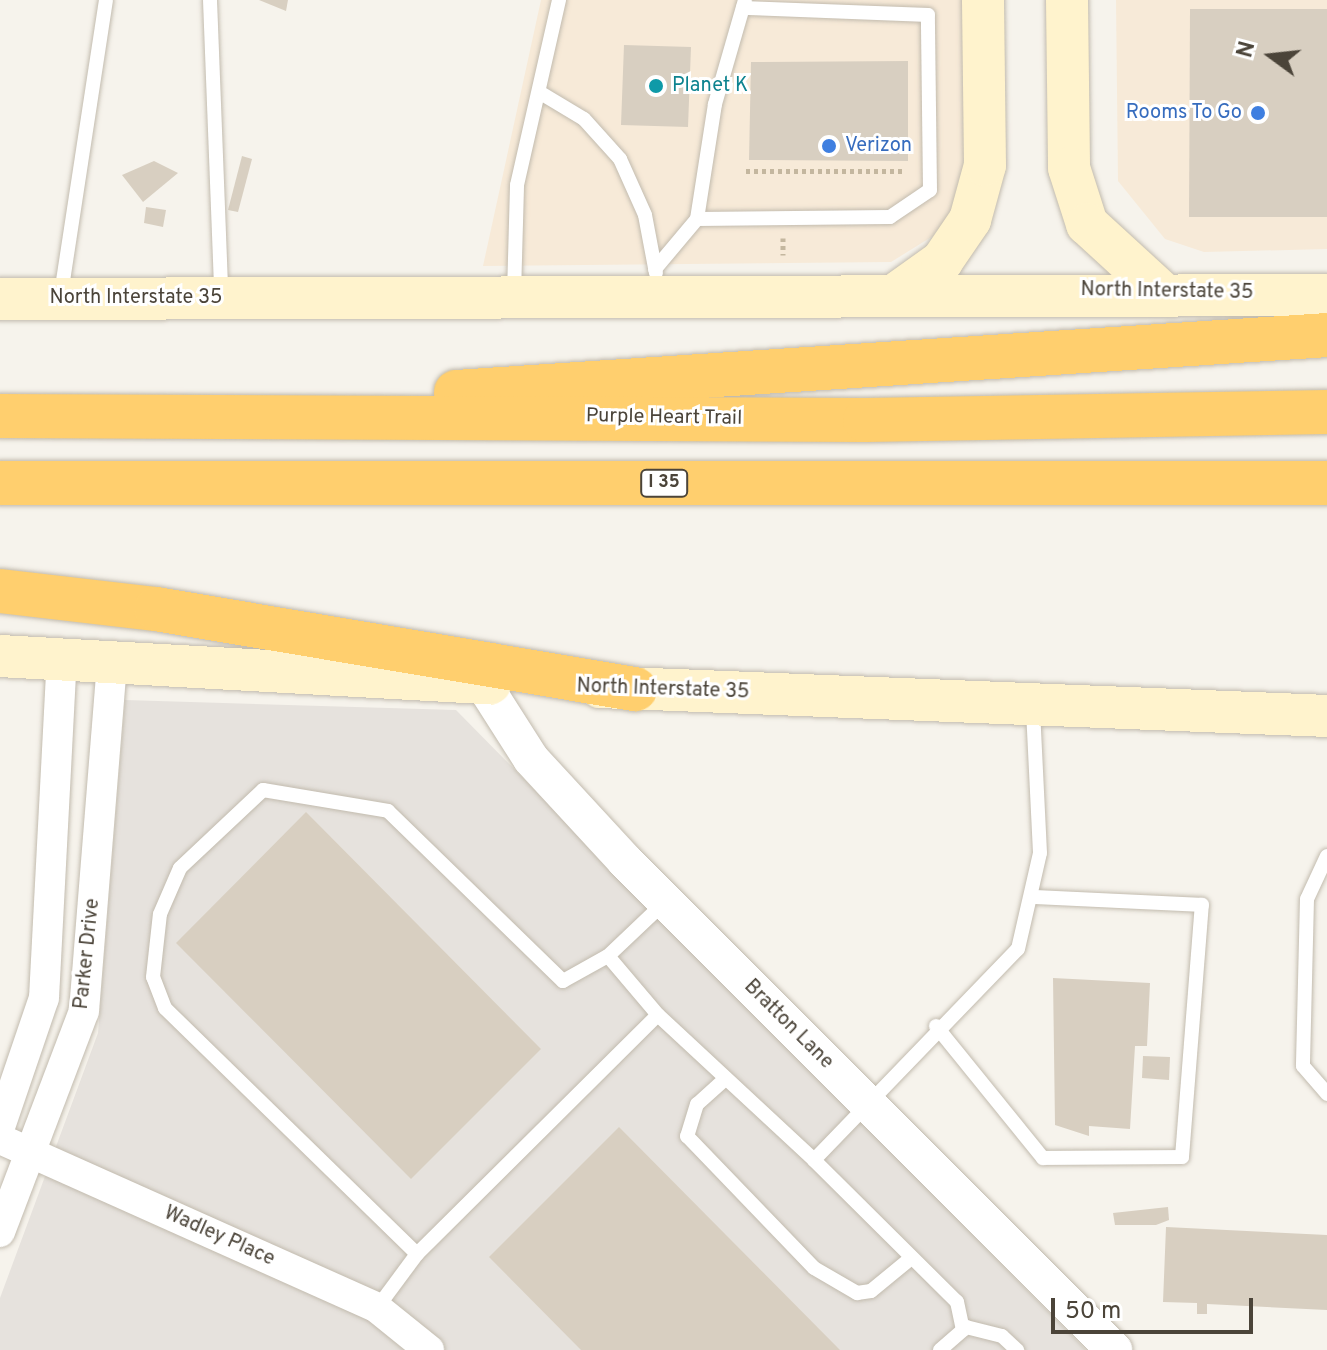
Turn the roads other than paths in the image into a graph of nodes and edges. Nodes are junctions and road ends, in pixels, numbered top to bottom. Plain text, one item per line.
1 (106, 0) edge
2 (210, 0) edge
3 (559, 0) edge
4 (983, 0) edge
5 (1067, 0) edge
6 (744, 4) edge
7 (928, 8) edge
8 (539, 92) junction
9 (697, 219) junction
10 (658, 281) junction
11 (900, 291) junction
12 (1160, 291) junction
13 (514, 295) junction
14 (1327, 295) edge
15 (221, 297) junction
16 (0, 299) edge
17 (60, 299) junction
18 (1327, 335) edge
19 (1327, 412) edge
20 (246, 414) junction
21 (0, 416) edge
22 (0, 483) edge
23 (1327, 483) edge
24 (0, 591) edge
25 (0, 656) edge
26 (62, 660) junction
27 (112, 661) junction
28 (482, 682) junction
29 (635, 689) junction
30 (1032, 705) junction
31 (1327, 716) edge
32 (1327, 856) edge
33 (1031, 897) junction
34 (665, 902) junction
35 (608, 956) junction
36 (658, 1015) junction
37 (936, 1026) junction
38 (724, 1080) junction
39 (1327, 1094) edge
40 (865, 1102) junction
41 (0, 1127) edge
42 (0, 1139) edge
43 (32, 1153) junction
44 (814, 1160) junction
45 (0, 1232) edge
46 (417, 1254) junction
47 (910, 1259) junction
48 (377, 1308) junction
49 (963, 1330) junction
50 (429, 1350) edge
51 (940, 1350) edge
52 (1017, 1350) edge
53 (1114, 1350) edge

1 - 17 lane
2 - 15 lane
3 - 8 lane
4 - 11 main road
5 - 12 main road
6 - 7 lane
6 - 9 lane
7 - 9 lane
8 - 10 lane
8 - 13 lane
9 - 10 lane
10 - 11 main road, North Interstate 35
10 - 13 main road, North Interstate 35
11 - 12 main road, North Interstate 35
12 - 14 main road, North Interstate 35
13 - 15 main road, North Interstate 35
15 - 17 main road, North Interstate 35
16 - 17 main road, North Interstate 35
18 - 20 highway
19 - 20 highway, Purple Heart Trail
20 - 21 highway, Purple Heart Trail
22 - 23 highway, I 35
24 - 29 highway
25 - 26 main road, North Interstate 35
26 - 27 main road, North Interstate 35
26 - 41 street, Parker Drive
27 - 28 main road, North Interstate 35
27 - 43 street, Parker Drive
28 - 29 main road, North Interstate 35
28 - 34 street, Bratton Lane
29 - 30 main road, North Interstate 35
30 - 31 main road, North Interstate 35
30 - 33 lane
32 - 39 lane
33 - 37 lane
33 - 37 lane
34 - 35 lane
34 - 40 street, Bratton Lane
35 - 36 lane
35 - 46 lane
36 - 38 lane
36 - 46 lane
37 - 40 lane
38 - 44 lane
38 - 47 lane
40 - 44 lane
40 - 53 street, Bratton Lane
42 - 43 street, Wadley Place
43 - 45 street, Parker Drive
43 - 48 street, Wadley Place
44 - 47 lane
46 - 48 lane
47 - 49 lane
48 - 50 street, Wadley Place
49 - 51 lane
49 - 52 lane

